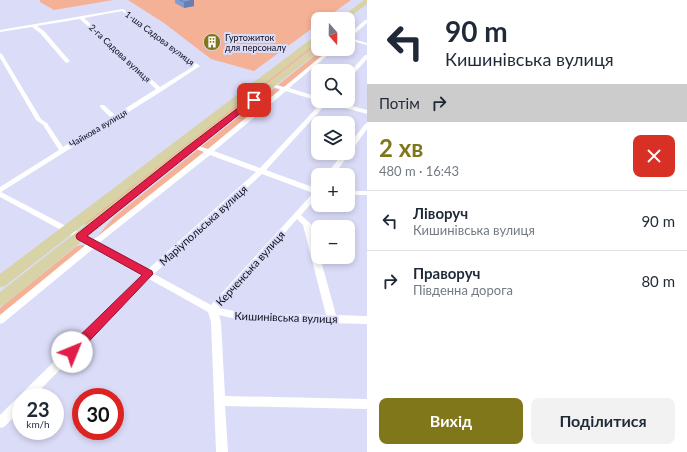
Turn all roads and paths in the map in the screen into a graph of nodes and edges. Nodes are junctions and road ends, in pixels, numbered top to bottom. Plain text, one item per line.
1 (367, 1) edge
2 (359, 7) junction
3 (367, 9) edge
4 (352, 12) edge
5 (81, 17) junction
6 (355, 20) edge
7 (367, 21) edge
8 (34, 26) junction
9 (0, 31) edge
10 (355, 32) edge
11 (355, 40) edge
12 (311, 43) edge
13 (367, 44) edge
14 (0, 54) edge
15 (311, 54) edge
16 (324, 56) edge
17 (367, 56) edge
18 (67, 61) dead end
19 (197, 66) joint
20 (355, 69) edge
21 (272, 85) junction
22 (284, 89) junction
23 (160, 90) junction
24 (311, 97) edge
25 (102, 106) dead end
26 (320, 108) edge
27 (352, 108) edge
28 (367, 112) edge
29 (116, 118) junction
30 (367, 125) edge
31 (355, 141) edge
32 (193, 146) junction
33 (62, 150) junction
34 (209, 152) junction
35 (261, 171) junction
36 (311, 189) edge
37 (0, 190) edge
38 (365, 193) edge
39 (0, 194) edge
40 (311, 200) edge
41 (367, 202) edge
42 (297, 215) junction
43 (69, 230) junction
44 (80, 236) junction
45 (94, 244) junction
46 (148, 274) junction
47 (0, 282) edge
48 (0, 300) edge
49 (212, 310) junction
50 (332, 319) junction
51 (0, 320) edge
52 (367, 320) edge
53 (35, 388) edge
54 (221, 401) junction
55 (367, 404) edge
56 (12, 411) edge
57 (0, 424) edge
58 (222, 452) edge

1 - 2 main road
2 - 3 main road
2 - 4 main road
3 - 6 main road
5 - 8 street
5 - 19 street, 1-ша Садова вулиця
5 - 23 street, 2-га Садова вулиця
7 - 10 street
8 - 9 street
8 - 18 street
11 - 13 street
12 - 43 main road
14 - 33 street
15 - 21 main road
16 - 22 street
17 - 20 street
19 - 23 street, Чайкова вулиця
21 - 22 street
21 - 32 main road
22 - 24 street
22 - 34 street
23 - 29 street, Чайкова вулиця
25 - 29 street
26 - 35 street, Маріупольська вулиця
27 - 28 street
29 - 33 street, Чайкова вулиця
30 - 31 street
32 - 34 street
32 - 44 main road
33 - 37 street, Чайкова вулиця
34 - 35 street
34 - 45 street
35 - 36 street
35 - 46 street, Маріупольська вулиця
38 - 41 street
39 - 43 street, Кишинівська вулиця
40 - 42 street, Керченська вулиця
42 - 49 street, Керченська вулиця
42 - 50 street
43 - 44 street, Кишинівська вулиця
43 - 47 main road
44 - 45 street, Кишинівська вулиця
44 - 48 main road
45 - 46 street, Кишинівська вулиця
45 - 51 street
46 - 49 street, Кишинівська вулиця
46 - 53 street, Маріупольська вулиця
49 - 50 street, Кишинівська вулиця
49 - 54 street, Керченська вулиця
50 - 52 street, Кишинівська вулиця
54 - 55 street
54 - 58 street, Керченська вулиця
56 - 57 street

